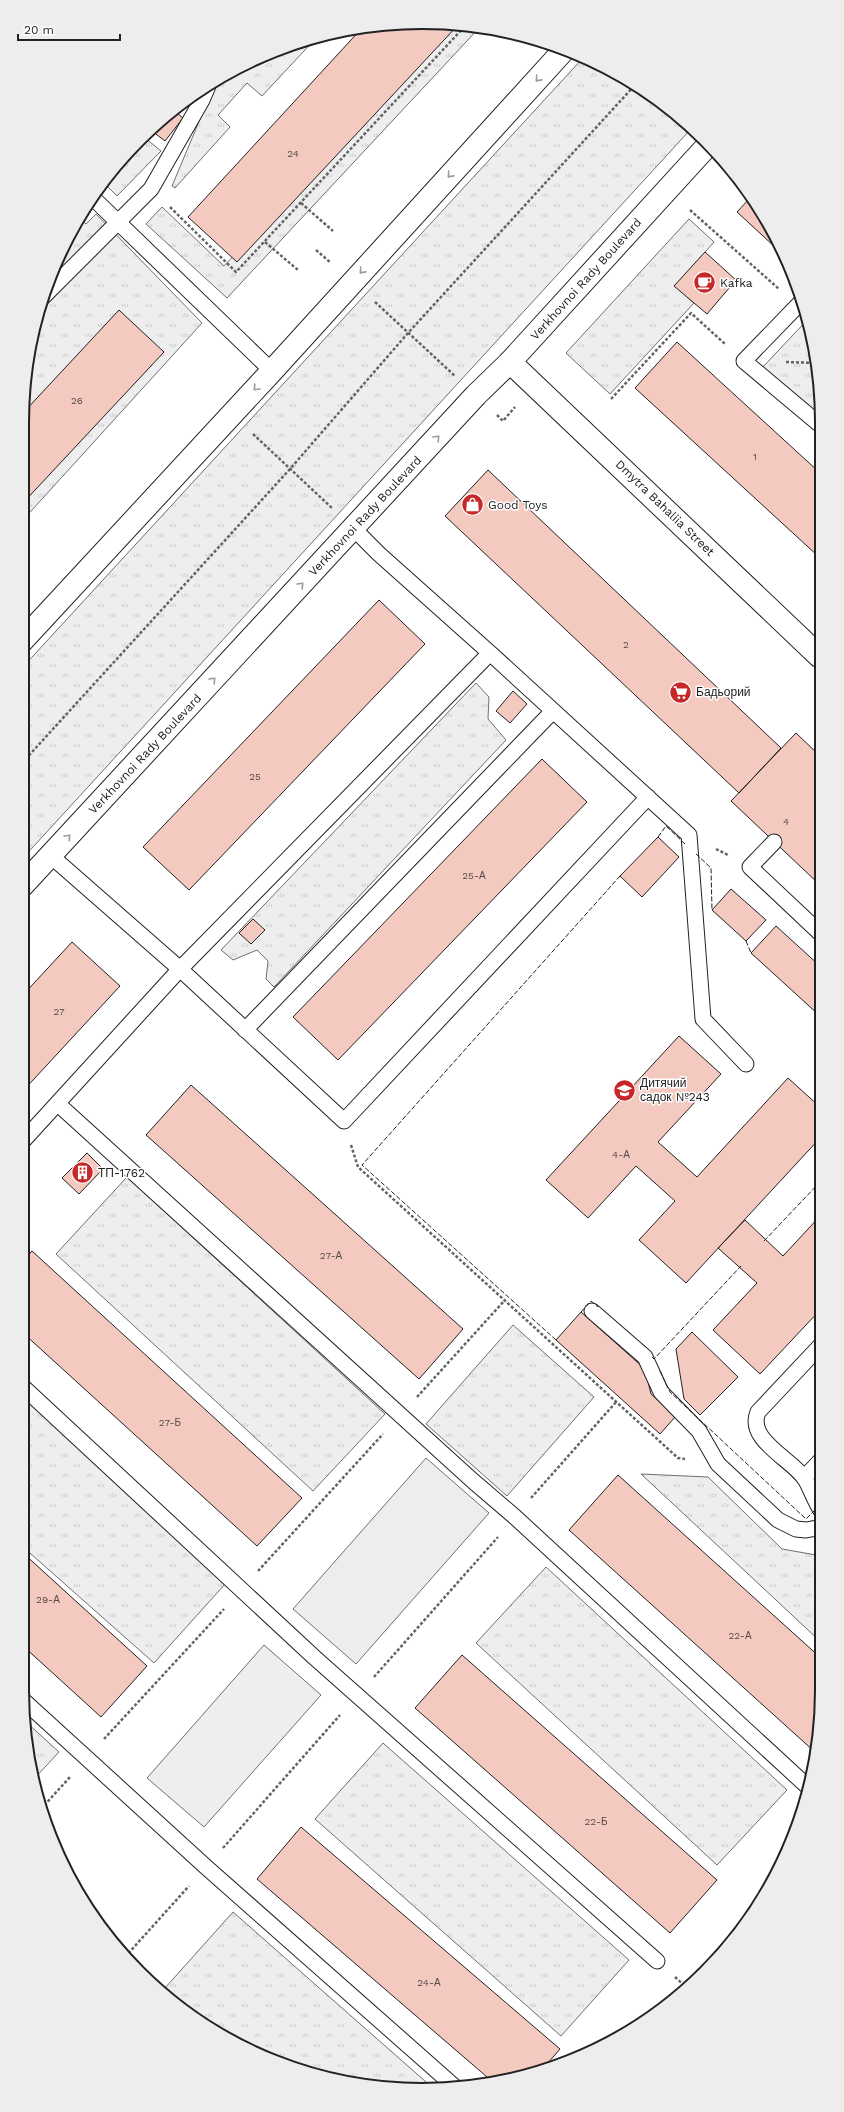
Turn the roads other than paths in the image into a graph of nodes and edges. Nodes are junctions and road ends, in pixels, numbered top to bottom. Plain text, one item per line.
1 (560, 54) edge
2 (204, 95) edge
3 (704, 149) edge
4 (97, 202) edge
5 (117, 223) junction
6 (54, 286) edge
7 (797, 306) edge
8 (510, 362) junction
9 (272, 371) junction
10 (815, 421) edge
11 (353, 528) junction
12 (29, 633) edge
13 (490, 652) junction
14 (815, 652) edge
15 (554, 711) junction
16 (648, 797) junction
17 (774, 842) dead end
18 (51, 856) junction
19 (29, 879) edge
20 (815, 928) edge
21 (180, 969) junction
22 (245, 1030) junction
23 (746, 1064) dead end
24 (58, 1104) junction
25 (29, 1135) edge
26 (592, 1311) dead end
27 (815, 1351) edge
28 (29, 1392) edge
29 (815, 1466) edge
30 (804, 1478) junction
31 (815, 1499) edge
32 (815, 1528) edge
33 (30, 1706) edge
34 (804, 1783) edge
35 (657, 1961) dead end
36 (449, 2082) edge

1 -> 9 street
2 - 5 lane
3 - 8 street, Verkhovnoi Rady Boulevard
4 - 5 lane
5 - 6 lane
5 - 9 lane
7 - 10 lane
11 -> 8 street, Verkhovnoi Rady Boulevard
8 - 14 street, Dmytra Bahaliia Street
9 -> 12 street
11 - 13 lane
18 -> 11 street, Verkhovnoi Rady Boulevard
13 - 15 lane
13 - 21 lane
15 - 16 lane
15 - 22 lane
16 - 22 lane
16 - 23 lane
17 - 20 lane
18 - 19 street, Verkhovnoi Rady Boulevard
18 - 21 lane
21 - 22 lane
21 - 24 lane
24 - 25 lane
24 - 34 lane
26 - 32 lane
27 - 30 lane
28 - 35 lane
29 - 30 lane
30 - 31 lane
33 - 36 lane

